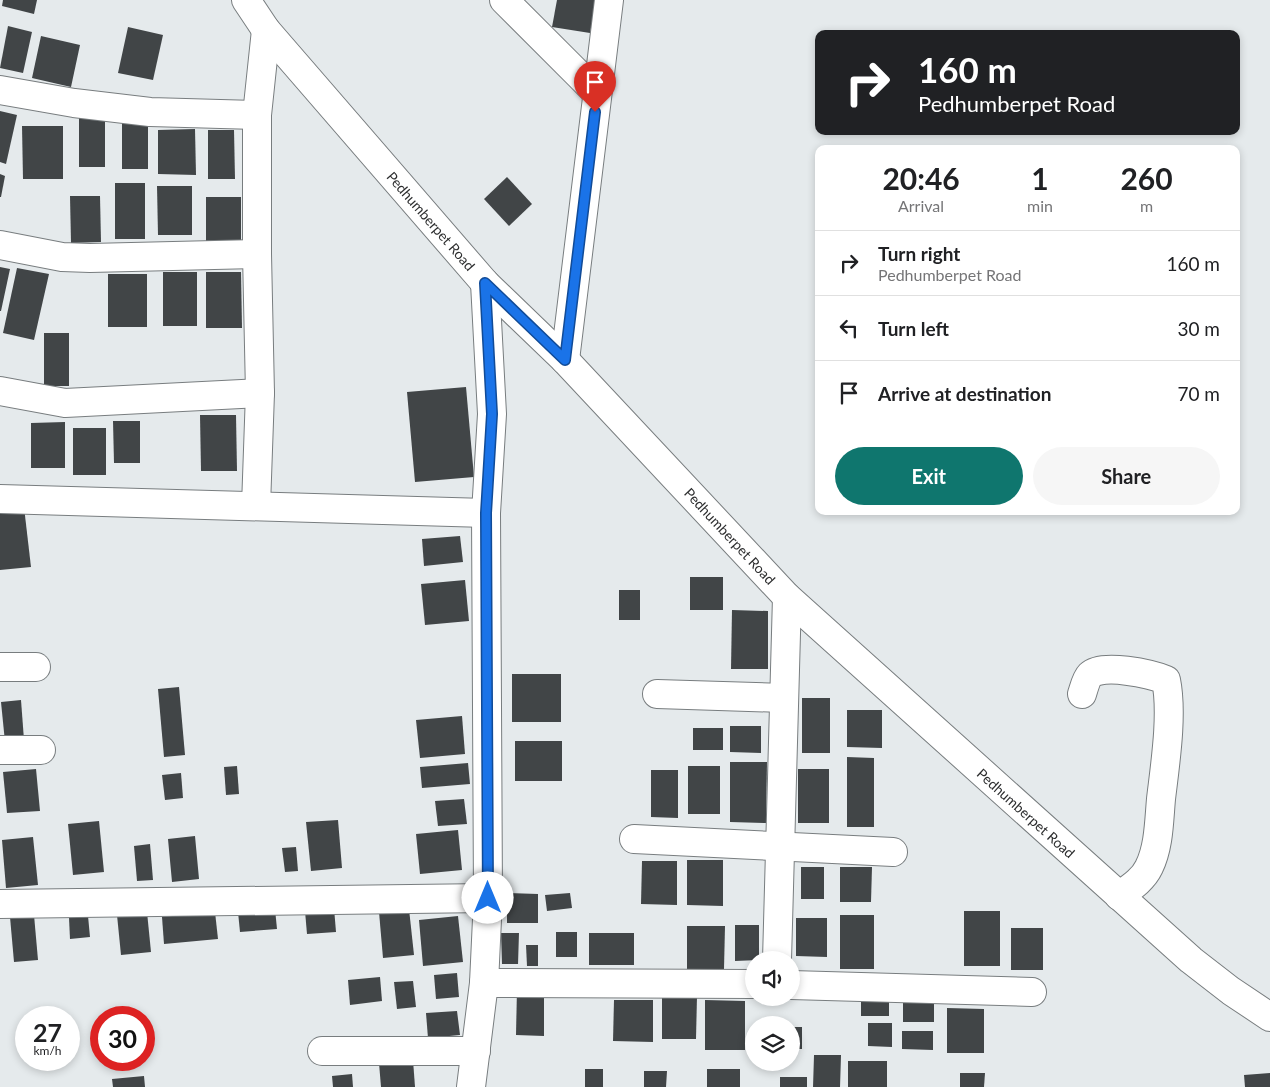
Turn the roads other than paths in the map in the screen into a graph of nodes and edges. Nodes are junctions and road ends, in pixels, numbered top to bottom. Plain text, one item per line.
1 (246, 0) edge
2 (504, 0) edge
3 (609, 0) edge
4 (266, 30) junction
5 (0, 90) edge
6 (597, 93) junction
7 (257, 115) junction
8 (0, 245) edge
9 (257, 254) junction
10 (485, 283) junction
11 (565, 360) junction
12 (0, 390) edge
13 (260, 393) junction
14 (0, 499) edge
15 (256, 506) junction
16 (486, 513) junction
17 (787, 597) junction
18 (0, 667) edge
19 (36, 667) dead end
20 (657, 694) dead end
21 (1082, 694) dead end
22 (784, 698) junction
23 (0, 750) edge
24 (41, 750) dead end
25 (634, 839) dead end
26 (780, 847) junction
27 (893, 852) dead end
28 (1119, 896) junction
29 (488, 898) junction
30 (0, 904) edge
31 (777, 951) edge
32 (484, 983) junction
33 (745, 984) edge
34 (800, 985) edge
35 (1032, 992) dead end
36 (1270, 1017) edge
37 (322, 1051) dead end
38 (476, 1051) junction
39 (471, 1087) edge

1 - 4 street, Pedhumberpet Road
2 - 6 street
3 - 6 street
4 - 7 street
4 - 10 street, Pedhumberpet Road
5 - 7 street
6 - 11 street
7 - 9 street
8 - 9 street
9 - 13 street
10 - 11 street, Pedhumberpet Road
10 - 16 street
11 - 17 street, Pedhumberpet Road
12 - 13 street
13 - 15 street
14 - 15 street
15 - 16 street
16 - 29 street
17 - 22 street
17 - 28 street, Pedhumberpet Road
18 - 19 street
20 - 22 street
21 - 28 street
22 - 26 street
23 - 24 street
25 - 26 street
26 - 27 street
26 - 31 street
28 - 36 street, Pedhumberpet Road
29 - 30 street
29 - 32 street
32 - 33 street
32 - 38 street
34 - 35 street
37 - 38 street
38 - 39 street

